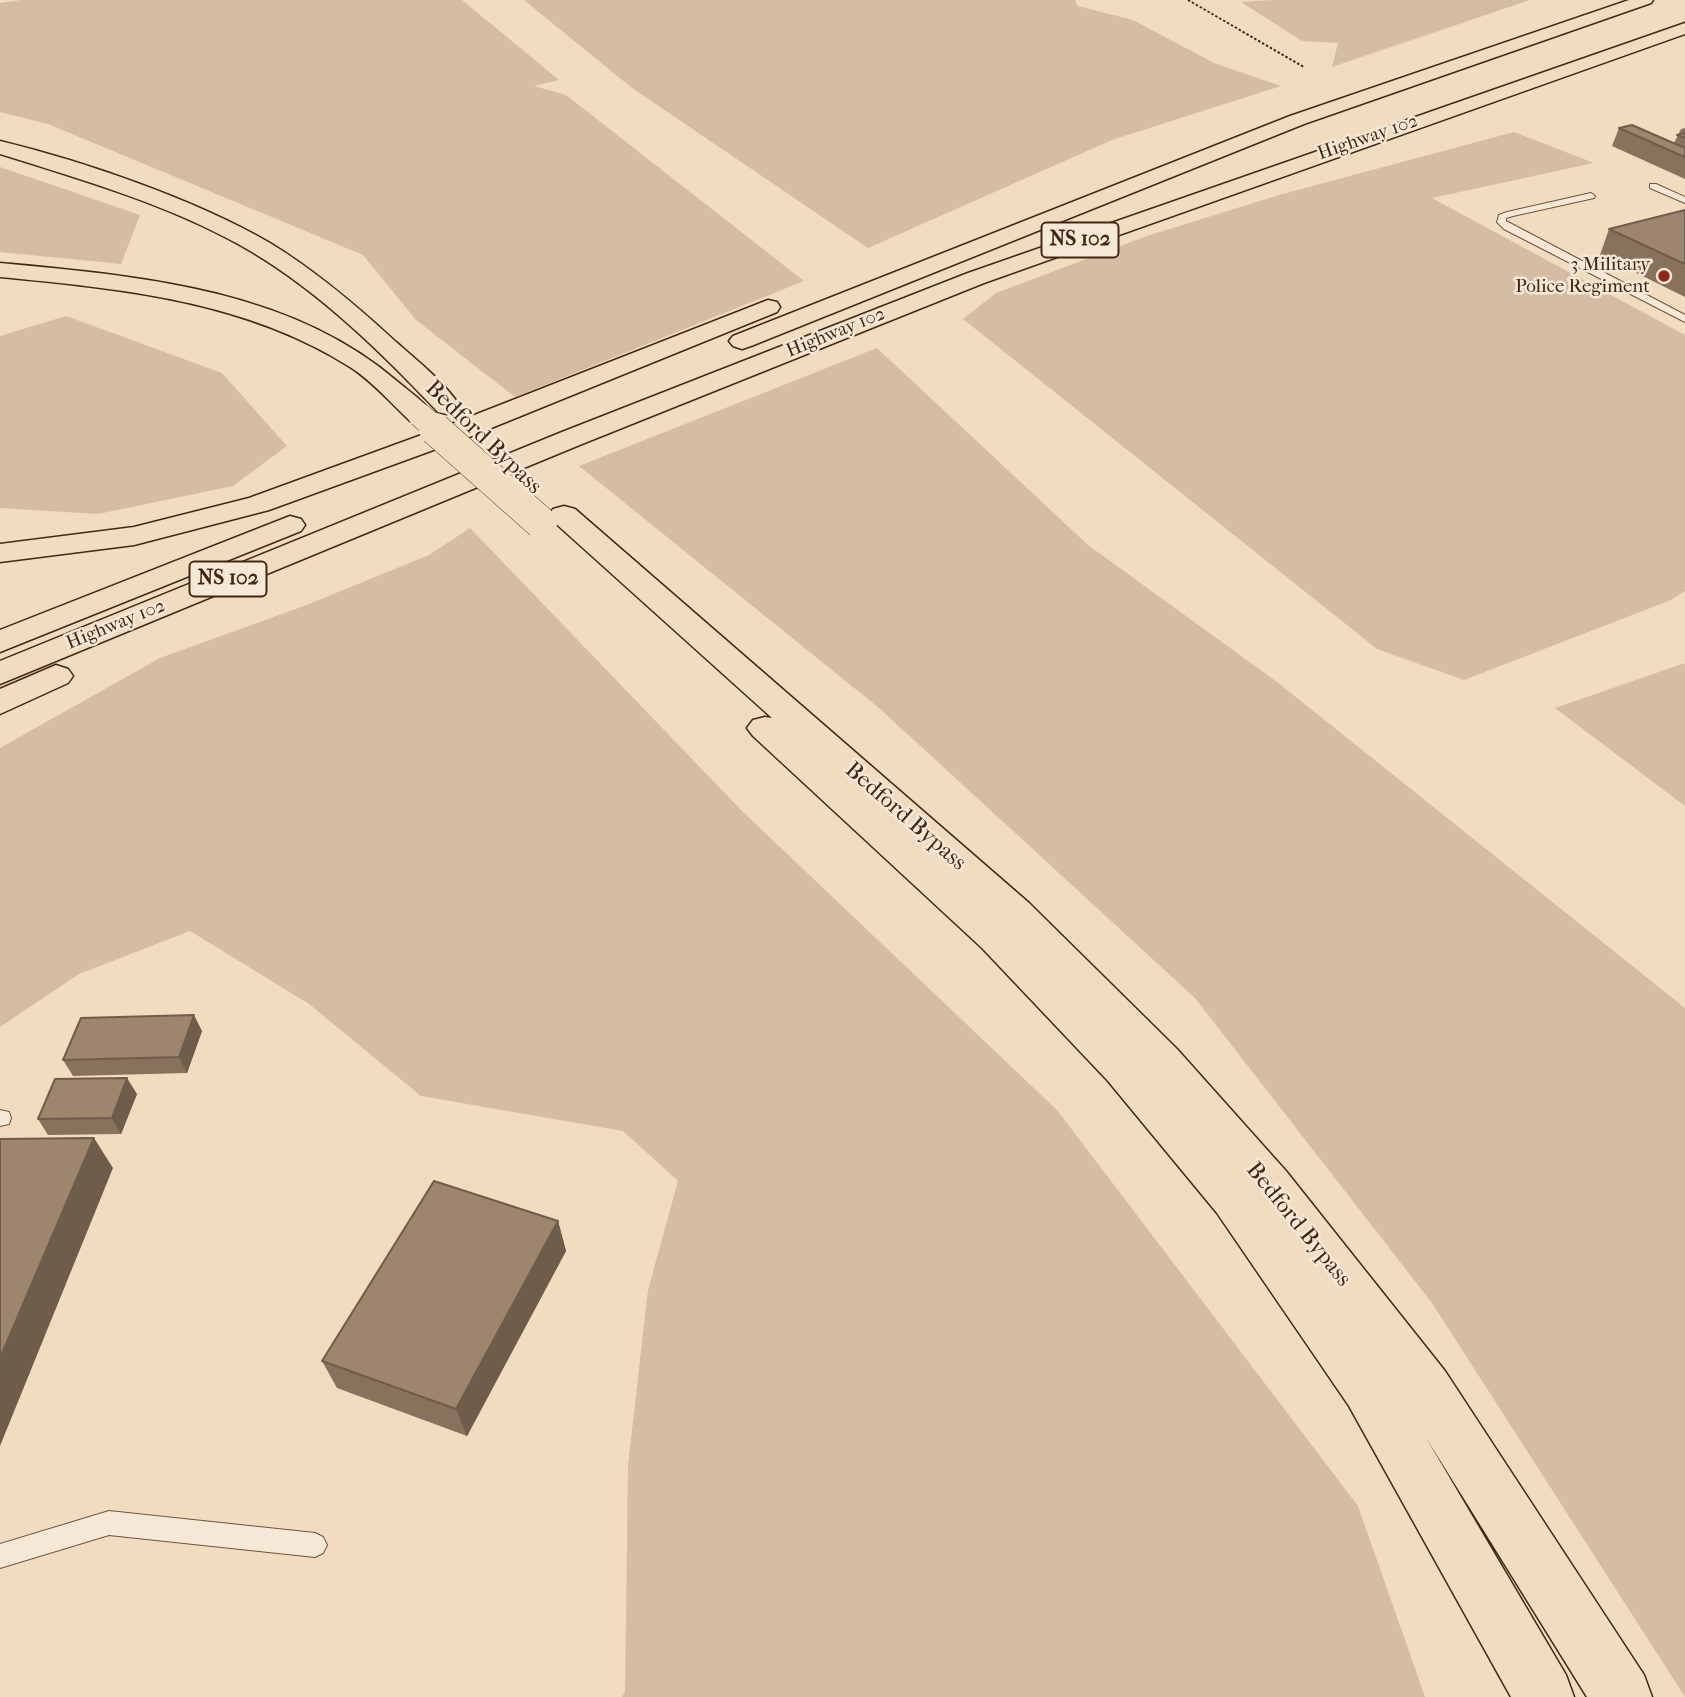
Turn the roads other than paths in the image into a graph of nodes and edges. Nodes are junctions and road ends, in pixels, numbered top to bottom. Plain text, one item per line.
1 (1596, 0) edge
2 (1645, 0) edge
3 (1685, 28) edge
4 (1685, 37) edge
5 (1591, 61) junction
6 (1296, 102) junction
7 (0, 139) edge
8 (0, 147) edge
9 (1128, 162) dead end
10 (120, 185) junction
11 (1653, 186) dead end
12 (1591, 196) dead end
13 (1685, 200) edge
14 (0, 270) edge
15 (842, 275) dead end
16 (1685, 319) edge
17 (746, 340) junction
18 (405, 478) dead end
19 (456, 485) junction
20 (329, 509) dead end
21 (552, 519) junction
22 (0, 553) edge
23 (0, 642) edge
24 (0, 673) edge
25 (0, 703) edge
26 (315, 1545) dead end
27 (0, 1556) edge
28 (1544, 1697) edge
29 (1622, 1697) edge

1 - 6 highway
2 - 17 highway, Highway 102 / NS 102
3 - 5 highway, Highway 102 / NS 102
4 - 5 highway
5 - 19 highway, Highway 102 / NS 102
6 - 9 highway
6 - 17 highway
7 - 10 highway
8 - 10 highway, Bedford Bypass
10 - 21 highway, Bedford Bypass
11 - 13 lane
12 - 16 lane
14 - 21 highway, Bedford Bypass, bridge
15 - 22 highway
17 - 18 highway, Highway 102 / NS 102
19 - 24 highway, Highway 102 / NS 102
19 - 25 highway
20 - 23 highway, Highway 102 / NS 102
21 - 28 highway, Bedford Bypass
21 - 29 highway, Bedford Bypass
26 - 27 lane

